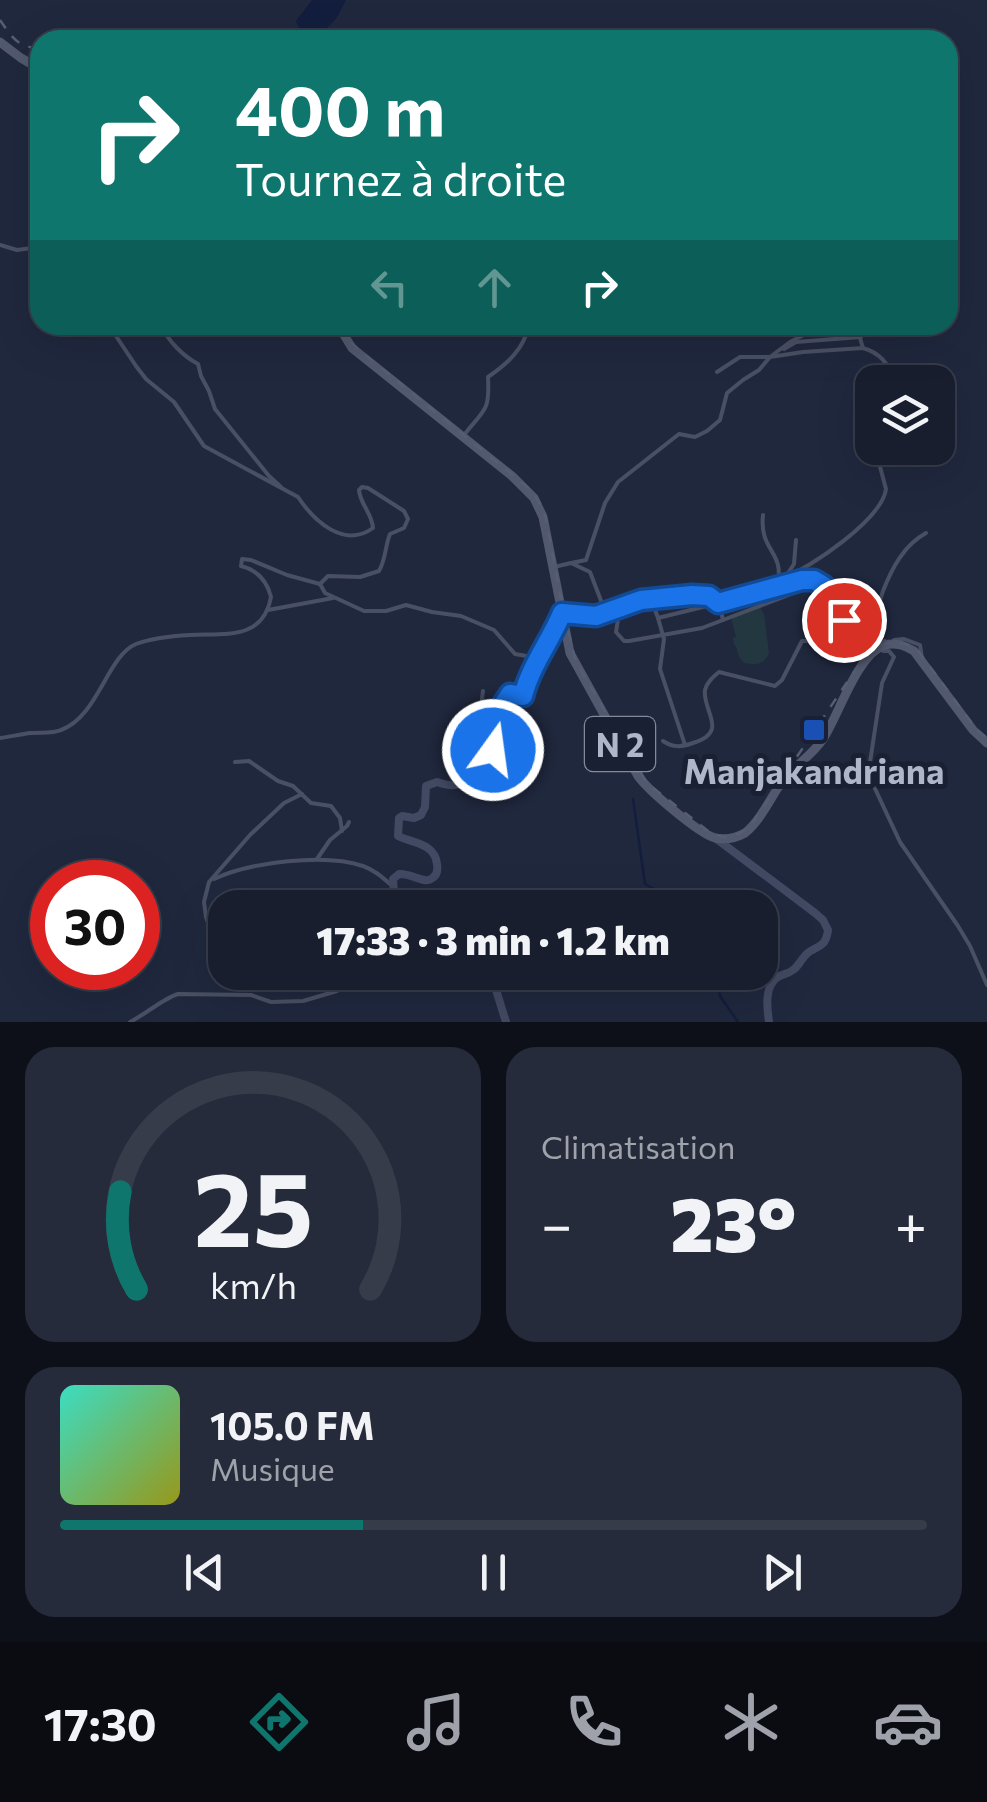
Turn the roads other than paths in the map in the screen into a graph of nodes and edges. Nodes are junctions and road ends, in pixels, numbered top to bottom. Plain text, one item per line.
1 (0, 42) edge
2 (30, 63) edge
3 (0, 245) edge
4 (30, 249) edge
5 (116, 335) edge
6 (166, 335) edge
7 (344, 335) edge
8 (526, 335) edge
9 (804, 335) edge
10 (838, 335) edge
11 (861, 337) joint
12 (839, 340) junction
13 (812, 341) junction
14 (863, 348) junction
15 (780, 350) junction
16 (841, 350) junction
17 (816, 352) junction
18 (770, 357) junction
19 (888, 365) edge
20 (717, 372) dead end
21 (462, 436) junction
22 (879, 465) edge
23 (284, 490) junction
24 (763, 515) dead end
25 (926, 532) dead end
26 (796, 540) dead end
27 (571, 563) junction
28 (553, 567) junction
29 (784, 578) junction
30 (820, 583) junction
31 (320, 584) junction
32 (777, 587) junction
33 (826, 592) junction
34 (334, 598) junction
35 (651, 599) junction
36 (718, 603) junction
37 (620, 607) junction
38 (268, 610) junction
39 (605, 611) junction
40 (562, 613) junction
41 (658, 618) junction
42 (723, 620) junction
43 (850, 623) junction
44 (663, 635) junction
45 (818, 641) junction
46 (870, 654) junction
47 (538, 658) junction
48 (923, 660) junction
49 (483, 691) dead end
50 (523, 696) junction
51 (0, 738) edge
52 (664, 741) dead end
53 (987, 743) edge
54 (684, 745) junction
55 (234, 762) dead end
56 (482, 762) junction
57 (443, 783) junction
58 (302, 794) junction
59 (348, 822) dead end
60 (342, 831) junction
61 (714, 837) junction
62 (316, 859) junction
63 (210, 882) junction
64 (393, 886) junction
65 (393, 890) edge
66 (208, 922) edge
67 (987, 985) edge
68 (328, 990) edge
69 (495, 990) edge
70 (337, 991) joint
71 (130, 1022) edge
72 (506, 1022) edge
73 (770, 1022) edge

1 - 2 main road
3 - 4 street
5 - 23 street
6 - 23 street
7 - 21 main road, N 2
8 - 21 street
9 - 15 street
10 - 12 street
11 - 12 street
11 - 14 street
12 - 13 street
12 - 16 street
13 - 15 street
13 - 17 street
14 - 16 street
14 - 19 street
15 - 18 street
16 - 17 street
17 - 18 street
18 - 20 street
18 - 27 street
21 - 28 main road, N 2
22 - 29 street
23 - 31 street
24 - 32 street
25 - 43 street
26 - 29 street
27 - 28 street
27 - 39 street
28 - 40 main road, N 2
29 - 32 street
30 - 32 street
30 - 33 street
30 - 42 street
31 - 34 street
31 - 38 street
32 - 36 street
33 - 43 street
33 - 45 street
34 - 38 street
34 - 47 street
35 - 36 street
35 - 37 street
35 - 41 street
36 - 41 street
36 - 42 street
37 - 39 street
37 - 44 street
38 - 51 street
39 - 40 street
40 - 47 street
40 - 61 main road, N 2
41 - 44 street
42 - 44 street
43 - 45 street
43 - 48 street
44 - 54 street
45 - 54 street
46 - 48 main road
46 - 61 main road
46 - 67 street
47 - 50 street
48 - 53 main road
49 - 56 street
50 - 56 street
50 - 57 street
52 - 54 street
55 - 58 street
56 - 57 street
57 - 64 street
58 - 60 street
58 - 63 street
59 - 60 street
60 - 62 street
61 - 73 street
62 - 63 street
62 - 64 street
63 - 66 street
64 - 65 street
68 - 70 street
69 - 72 street
70 - 71 street

